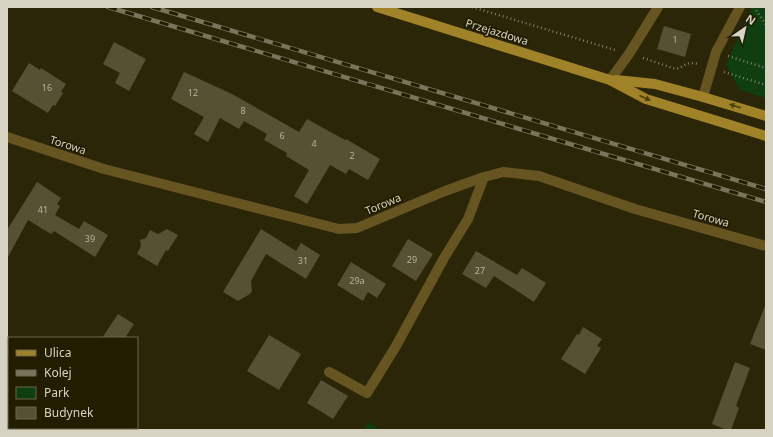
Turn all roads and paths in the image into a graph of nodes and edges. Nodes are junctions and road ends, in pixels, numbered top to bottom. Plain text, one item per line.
1 (376, 7) edge
2 (472, 7) edge
3 (658, 7) edge
4 (740, 7) edge
5 (754, 7) edge
6 (766, 25) edge
7 (716, 52) junction
8 (629, 54) junction
9 (694, 63) dead end
10 (710, 68) junction
11 (766, 68) edge
12 (610, 80) junction
13 (766, 85) edge
14 (703, 96) junction
15 (766, 116) edge
16 (766, 136) edge
17 (7, 137) edge
18 (484, 177) junction
19 (766, 246) edge
20 (330, 372) dead end

1 - 12 main road, Przejazdowa
2 - 8 path
3 - 8 street
4 - 7 street
5 - 6 path
7 - 10 street
7 - 11 path
8 - 9 path
8 - 12 street
10 - 13 path
10 - 14 street
12 - 14 main road, Przejazdowa
12 -> 16 main road, Przejazdowa
15 -> 14 main road, Przejazdowa
17 - 18 street, Torowa
18 - 19 street, Torowa
18 - 20 street

